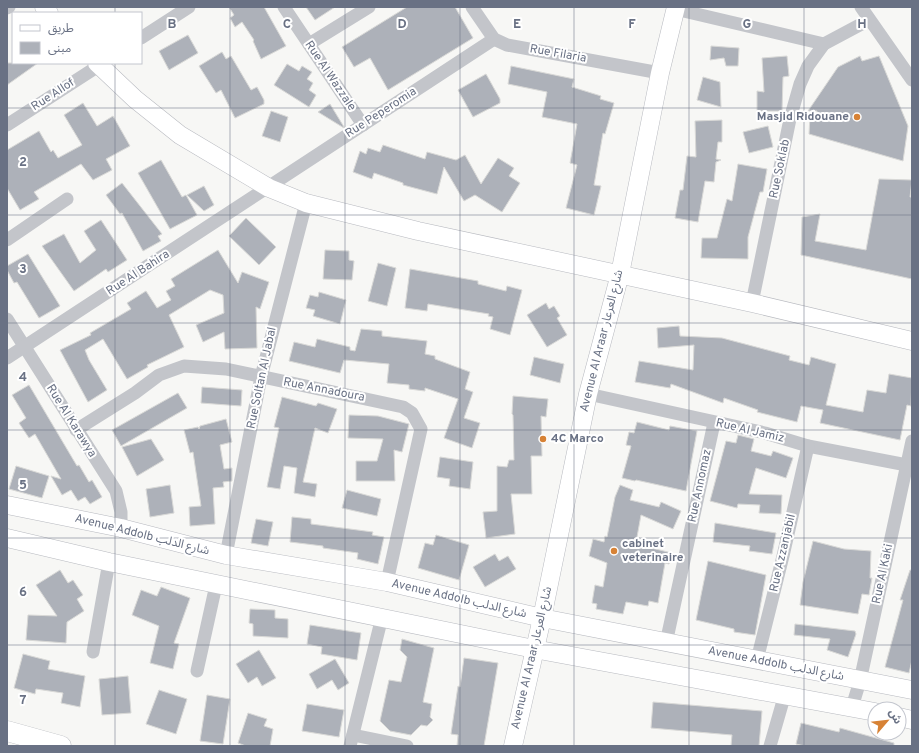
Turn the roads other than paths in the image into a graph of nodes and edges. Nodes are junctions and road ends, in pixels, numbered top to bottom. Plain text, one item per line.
1 (189, 7) edge
2 (284, 7) edge
3 (369, 7) edge
4 (472, 7) edge
5 (861, 7) edge
6 (675, 8) edge
7 (869, 20) junction
8 (142, 37) edge
9 (494, 39) junction
10 (309, 44) junction
11 (824, 44) junction
12 (100, 64) edge
13 (660, 73) junction
14 (912, 80) edge
15 (7, 125) edge
16 (363, 125) junction
17 (269, 188) junction
18 (67, 199) dead end
19 (306, 203) junction
20 (7, 240) edge
21 (620, 274) junction
22 (752, 303) junction
23 (7, 319) edge
24 (912, 341) edge
25 (24, 346) junction
26 (7, 358) edge
27 (261, 377) junction
28 (588, 394) junction
29 (714, 423) junction
30 (76, 430) junction
31 (912, 441) edge
32 (808, 446) junction
33 (909, 465) edge
34 (7, 505) edge
35 (121, 528) junction
36 (7, 538) edge
37 (226, 555) junction
38 (109, 562) junction
39 (387, 582) junction
40 (216, 584) junction
41 (382, 617) junction
42 (542, 618) junction
43 (666, 643) junction
44 (534, 649) junction
45 (93, 652) dead end
46 (757, 660) junction
47 (197, 671) dead end
48 (860, 681) junction
49 (912, 690) edge
50 (785, 694) junction
51 (852, 707) junction
52 (867, 710) edge
53 (7, 731) edge
54 (352, 740) edge
55 (62, 746) edge
56 (406, 746) edge
57 (513, 746) edge
58 (770, 746) edge

1 - 8 street
2 - 10 street, Rue Al Wazzale
3 - 10 street
4 - 9 street
5 - 7 street
6 - 11 street
6 - 13 street, Avenue Al Araar شارع العرعار
7 - 11 street, Rue Soklab
7 - 14 street
9 - 13 street, Rue Filaria
9 - 16 street, Rue Peperomia
10 - 16 street, Rue Al Wazzale
11 - 22 street, Rue Soklab
12 - 15 street, Rue Allof
12 - 17 street
13 - 21 street, Avenue Al Araar شارع العرعار
16 - 17 street, Rue Peperomia
17 - 19 street
17 - 25 street, Rue Al Bahira
18 - 20 street
19 - 21 street
19 - 27 street, Rue Soltan Al Jabal
21 - 22 street
21 - 28 street, Avenue Al Araar شارع العرعار
22 - 24 street
23 - 25 street, Rue Al Karawya
25 - 26 street, Rue Al Bahira
25 - 30 street, Rue Al Karawya
27 - 30 street, Rue Annadoura
27 - 37 street, Rue Soltan Al Jabal
27 - 39 street, Rue Annadoura
28 - 29 street, Rue Al Jamiz
28 - 42 street, Avenue Al Araar شارع العرعار
29 - 32 street, Rue Al Jamiz
29 - 43 street, Rue Annomaz
30 - 35 street, Rue Al Karawya
31 - 33 street, Rue Al Kaki
32 - 33 street, Rue Al Jamiz
32 - 46 street, Rue Azzanjabil
33 - 48 street, Rue Al Kaki
34 - 35 street, Avenue Addolb شارع الدلب
35 - 37 street, Avenue Addolb شارع الدلب
36 - 38 street
37 - 39 street, Avenue Addolb شارع الدلب
38 - 40 street
38 - 45 street
39 - 42 street, Avenue Addolb شارع الدلب
40 - 41 street
40 - 47 street
41 - 44 street
41 - 54 street
42 - 43 street, Avenue Addolb شارع الدلب
42 - 44 street, Avenue Al Araar شارع العرعار
43 - 46 street, Avenue Addolb شارع الدلب
44 - 50 street
44 - 57 street, Avenue Al Araar شارع العرعار
46 - 48 street, Avenue Addolb شارع الدلب
48 - 49 street, Avenue Addolb شارع الدلب
48 - 51 street, Rue Al Kaki
50 - 51 street
50 - 58 street
51 - 52 street
53 - 55 main road
54 - 56 street

